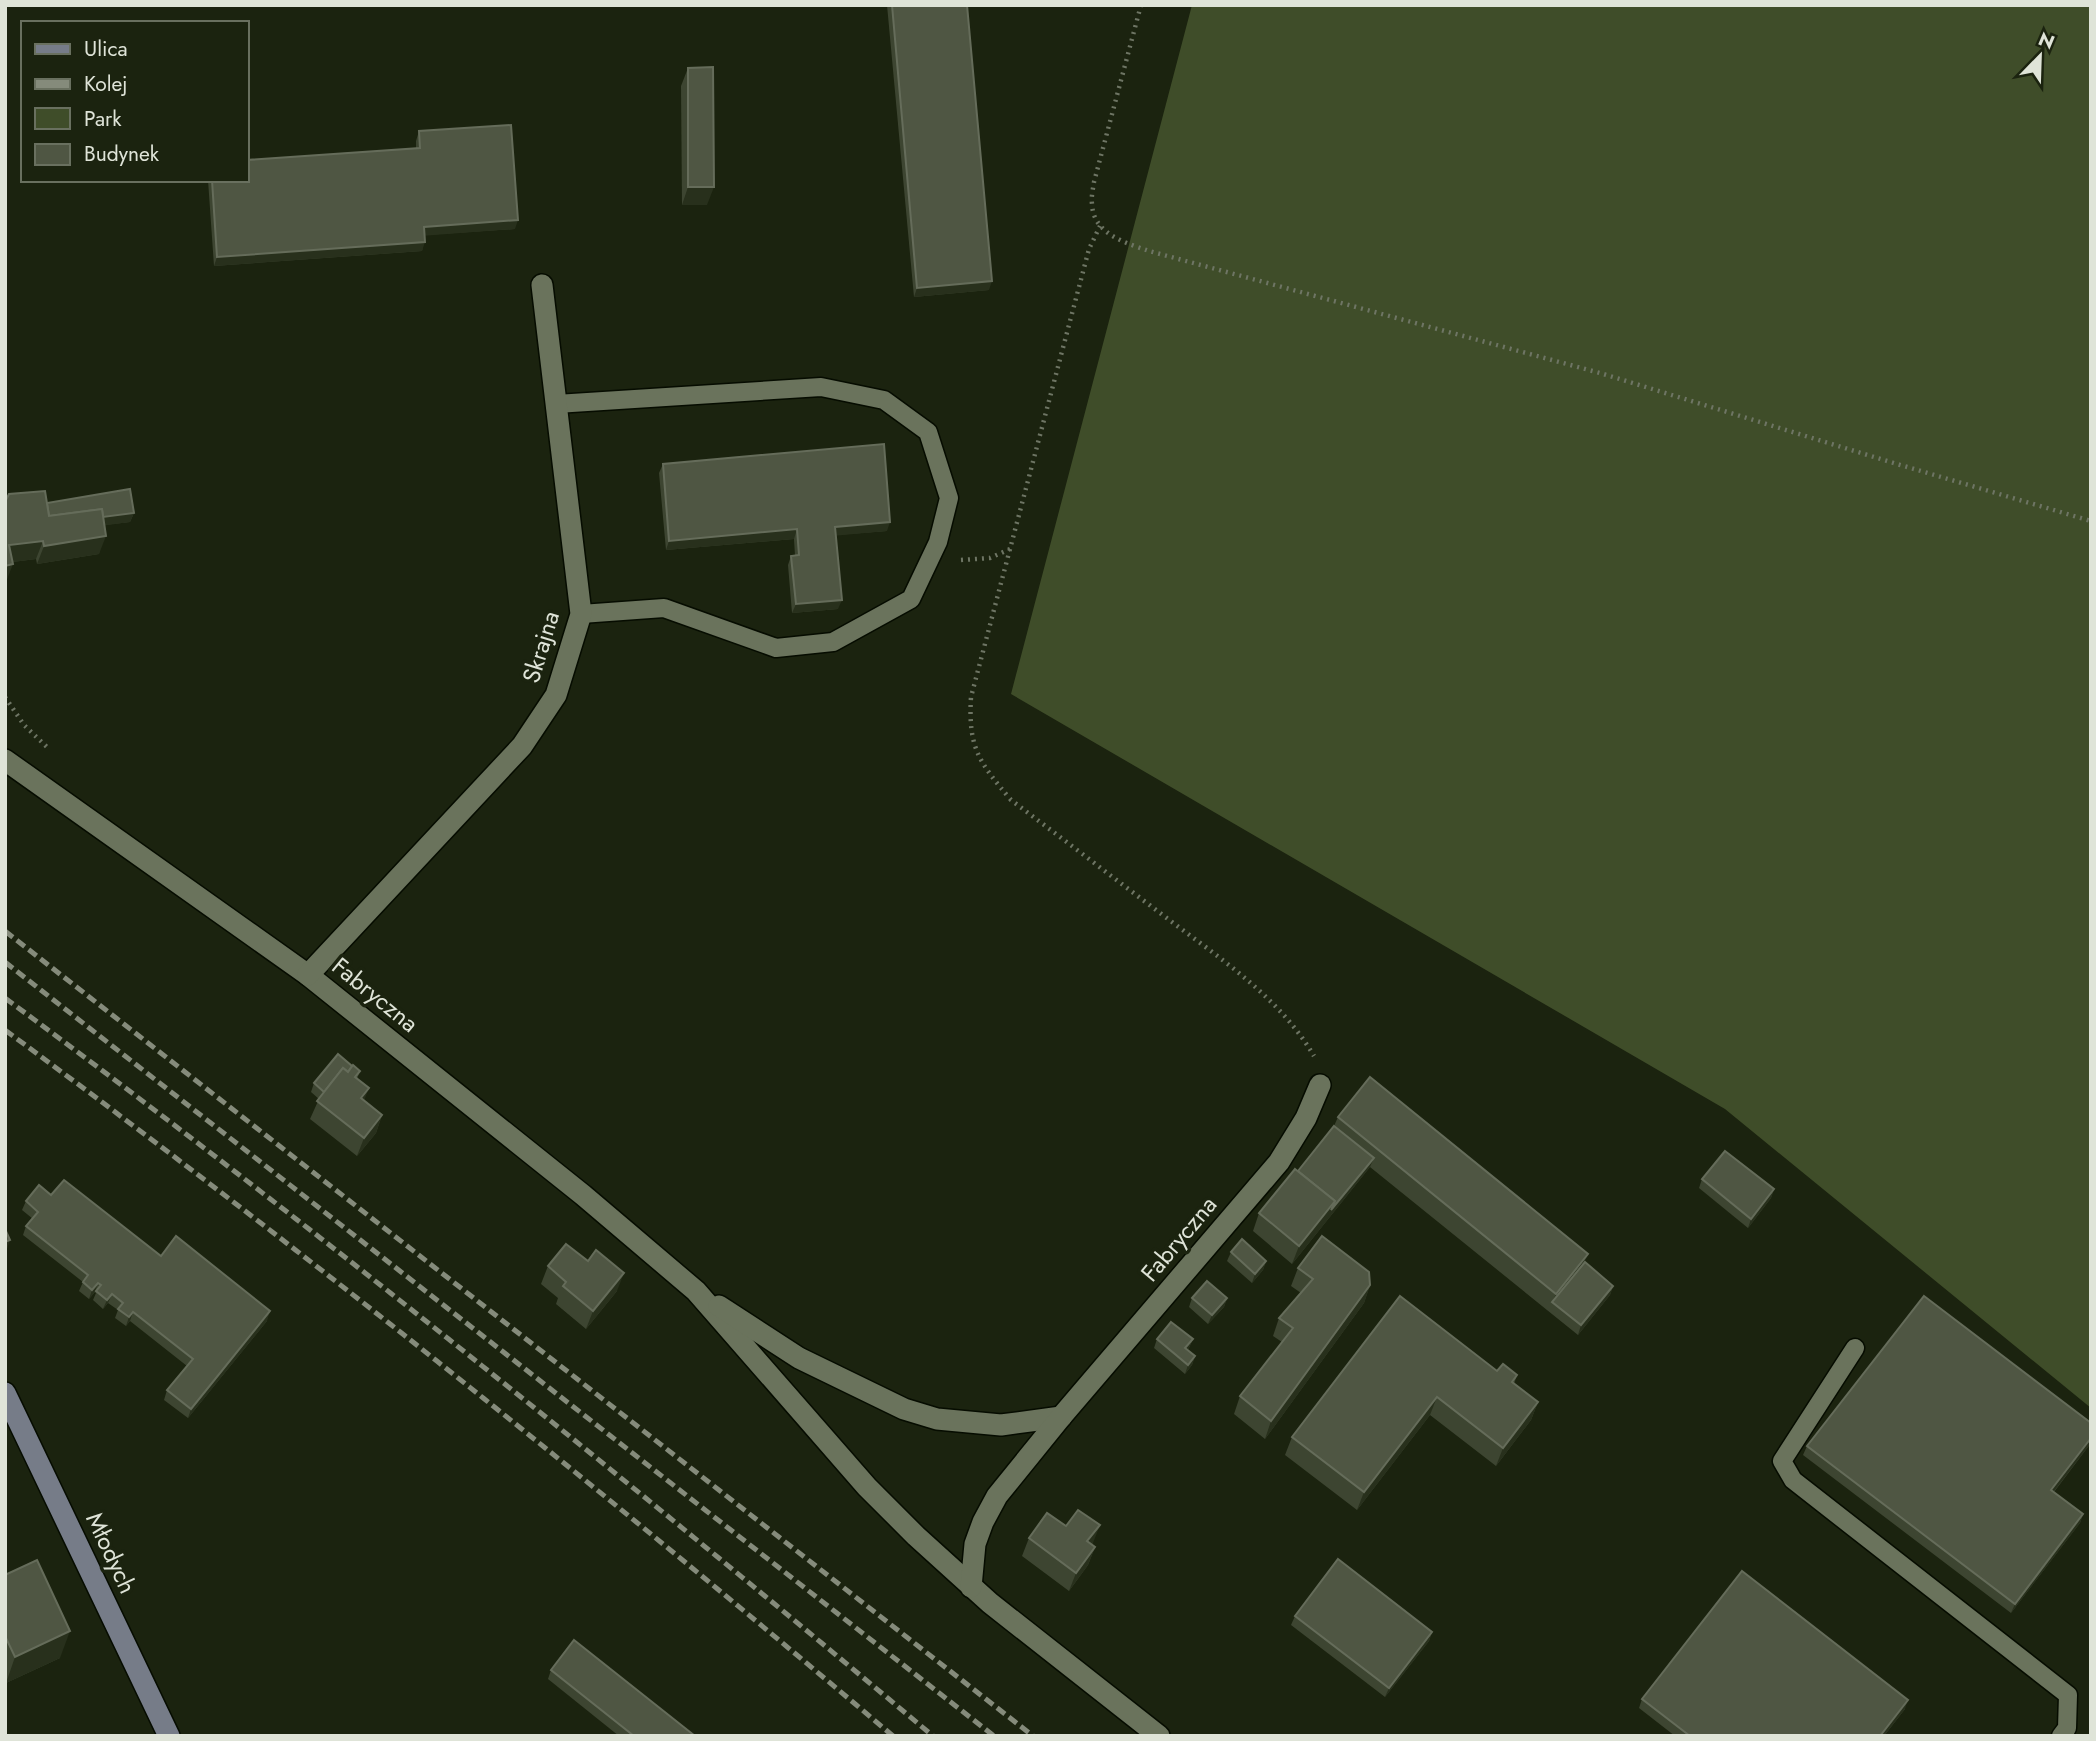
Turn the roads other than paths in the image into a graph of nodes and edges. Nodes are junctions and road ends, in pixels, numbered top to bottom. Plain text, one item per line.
1 (542, 285) dead end
2 (556, 404) junction
3 (581, 614) junction
4 (5, 760) edge
5 (307, 975) junction
6 (1320, 1085) road end
7 (696, 1292) junction
8 (1855, 1348) dead end
9 (5, 1393) edge
10 (1061, 1417) junction
11 (971, 1587) junction
12 (169, 1736) edge
13 (1159, 1736) edge
14 (2062, 1736) edge

1 - 2 street, Skrajna
2 - 3 street, Skrajna
2 - 3 lane
3 - 5 street, Skrajna
4 - 5 street, Fabryczna
5 - 7 street, Fabryczna
6 - 10 street, Fabryczna
7 - 10 street, Fabryczna
7 - 11 street, Fabryczna
8 - 14 lane
9 - 12 street, Młodych
10 - 11 street, Fabryczna
11 - 13 street, Fabryczna

